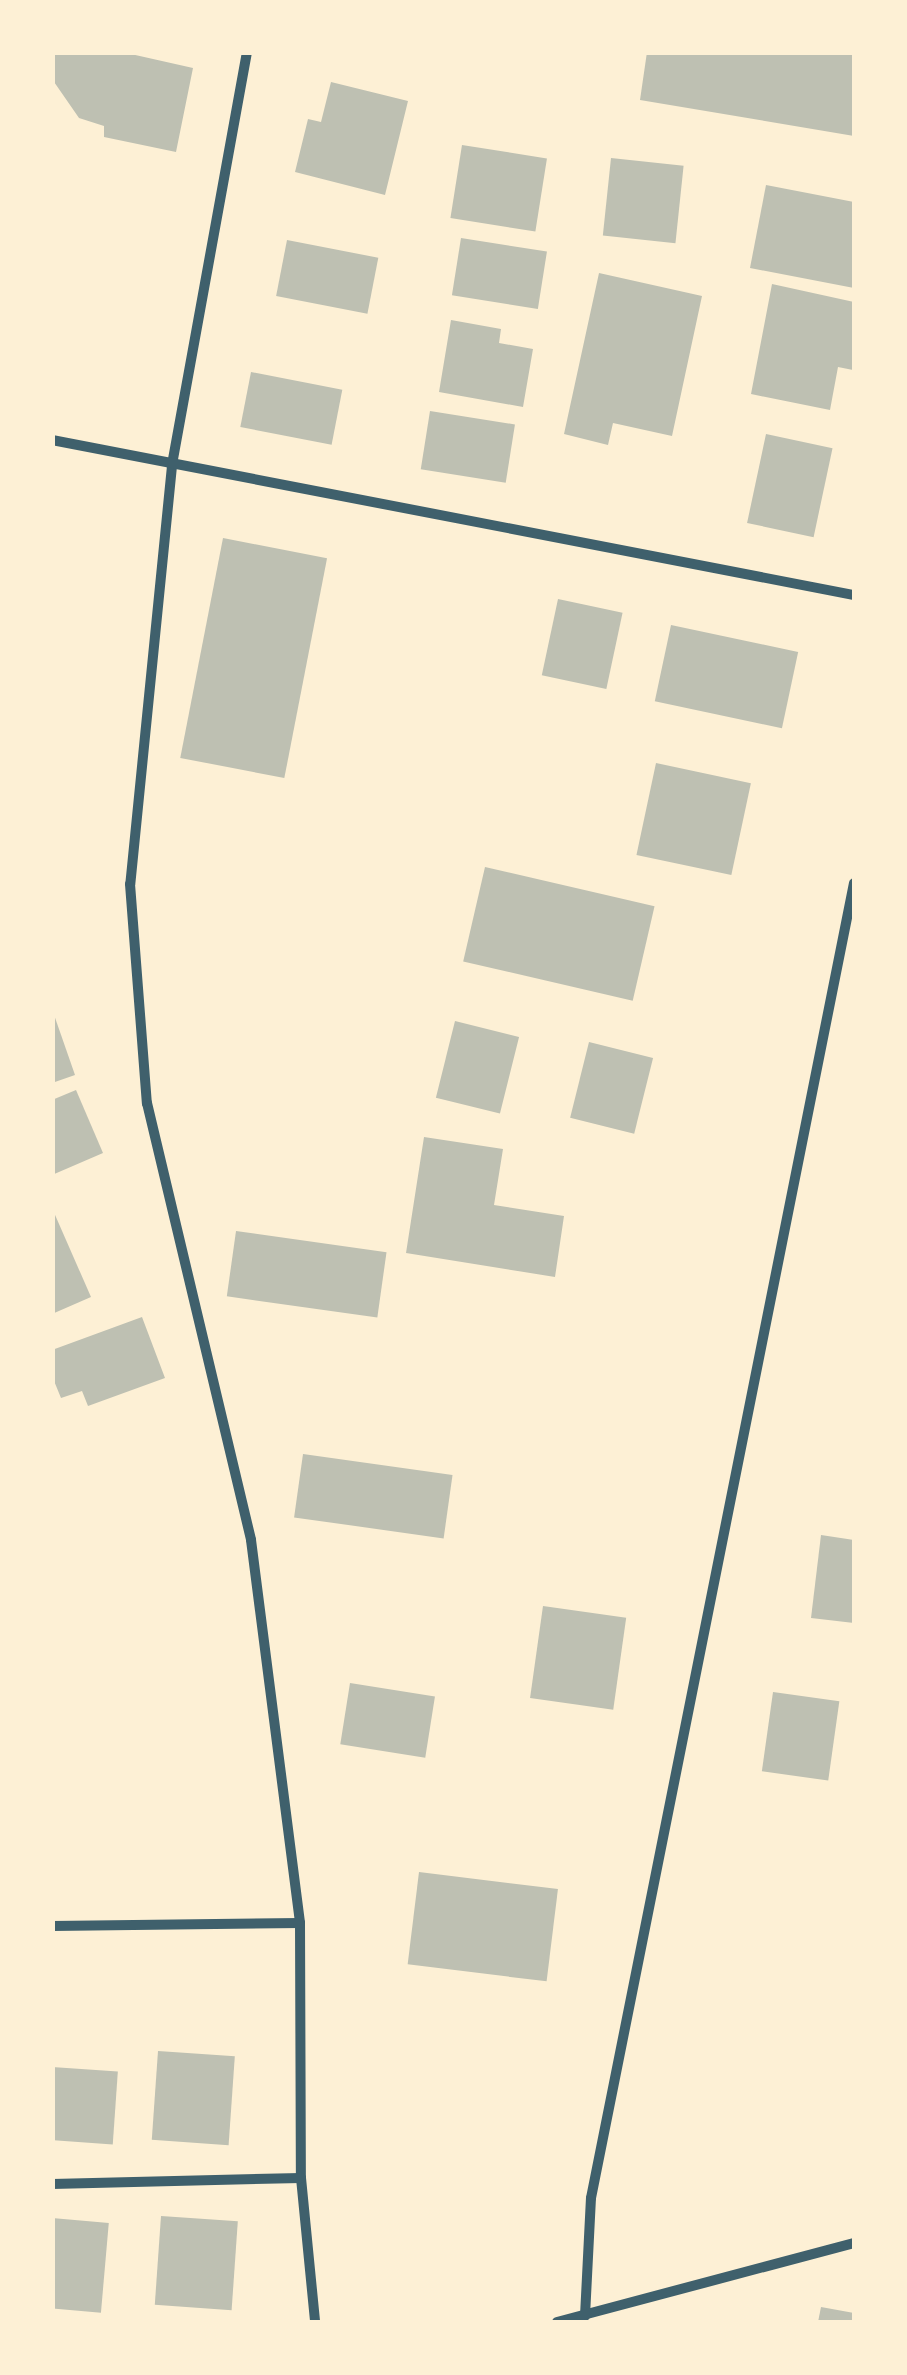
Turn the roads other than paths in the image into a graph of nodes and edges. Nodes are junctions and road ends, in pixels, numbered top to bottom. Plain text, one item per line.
1 (248, 52) edge
2 (52, 440) edge
3 (172, 466) junction
4 (854, 596) edge
5 (854, 884) edge
6 (300, 1923) junction
7 (52, 1926) edge
8 (301, 2178) junction
9 (52, 2184) edge
10 (854, 2244) edge
11 (584, 2316) junction
12 (315, 2322) edge
13 (557, 2322) edge

1 - 3 street
2 - 3 street
3 - 4 street
3 - 6 street
5 - 11 street
6 - 7 street
6 - 8 street
8 - 9 street
8 - 12 street
10 - 11 street
11 - 13 street

